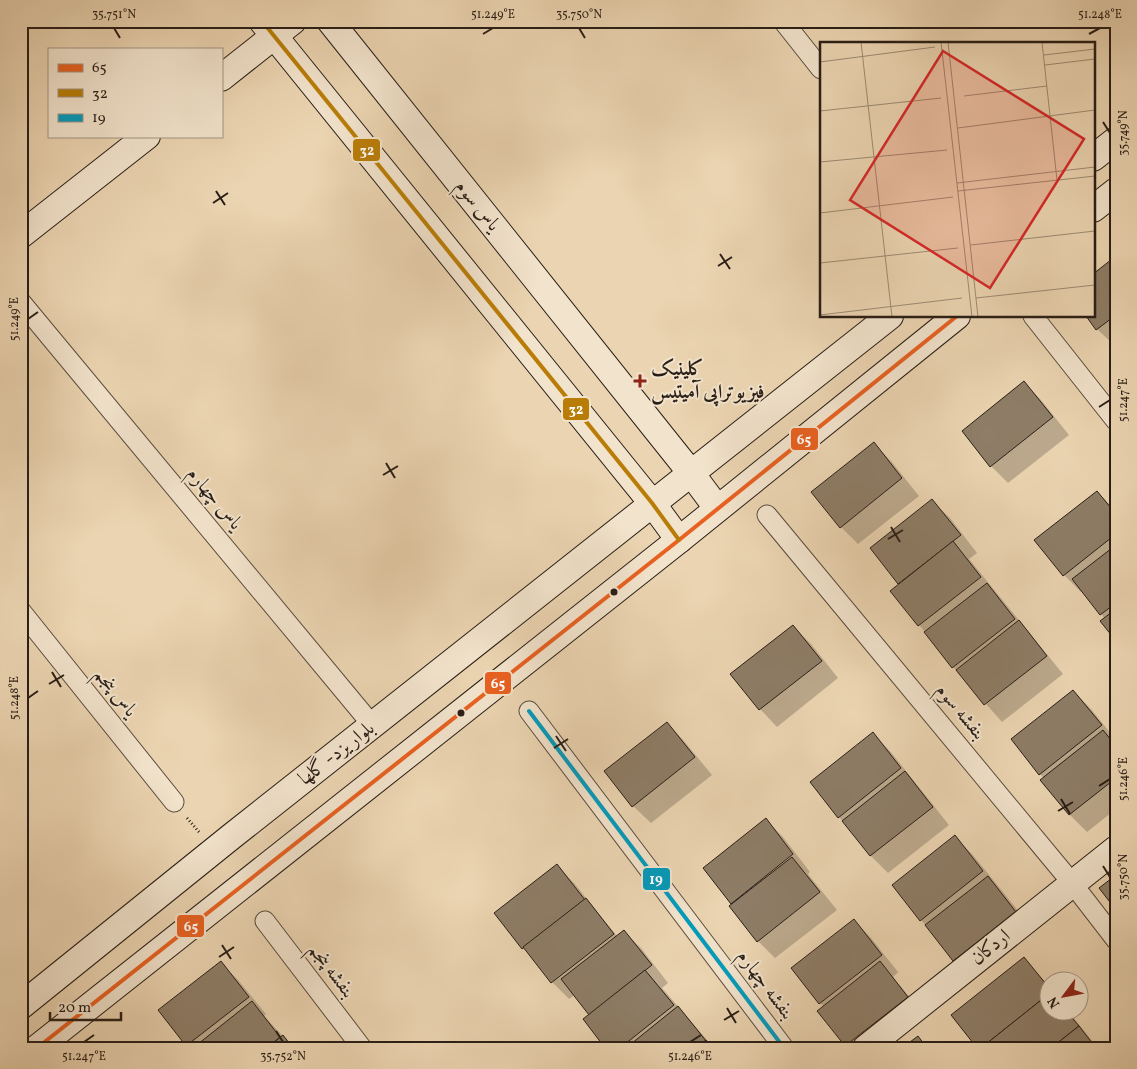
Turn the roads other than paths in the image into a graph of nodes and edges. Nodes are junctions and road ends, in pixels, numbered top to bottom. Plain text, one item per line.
1 (330, 21) edge
2 (783, 21) edge
3 (276, 26) edge
4 (820, 68) edge
5 (222, 77) edge
6 (144, 138) edge
7 (1116, 140) edge
8 (1094, 157) edge
9 (1116, 191) edge
10 (1094, 208) edge
11 (21, 235) edge
12 (21, 302) edge
13 (887, 318) edge
14 (955, 318) edge
15 (1035, 318) edge
16 (1116, 421) edge
17 (691, 472) junction
18 (652, 503) junction
19 (717, 508) junction
20 (767, 515) dead end
21 (679, 540) junction
22 (21, 611) edge
23 (529, 711) dead end
24 (373, 726) junction
25 (174, 802) road end
26 (1116, 849) edge
27 (1072, 883) junction
28 (265, 921) dead end
29 (1116, 940) edge
30 (21, 1006) edge
31 (37, 1048) edge
32 (362, 1048) edge
33 (784, 1048) edge
34 (866, 1048) edge

1 - 17 main road, یاس سوم
2 - 4 street
3 - 5 main road
3 - 18 main road
6 - 11 main road
7 - 8 main road
9 - 10 main road
12 - 24 street, یاس چهارم
13 - 17 main road
14 - 19 main road
15 - 16 street
17 - 18 main road, بلوار یزد- گلها
17 - 19 main road, یاس سوم
18 - 21 main road
18 - 24 main road, بلوار یزد- گلها
19 - 21 main road
20 - 27 street, بنفشه سوم
21 - 31 main road
22 - 25 street, یاس پنجم
23 - 33 street, بنفشه چهارم
24 - 30 main road, بلوار یزد- گلها
26 - 27 main road, اردکان
27 - 29 street, بنفشه سوم
27 - 34 main road, اردکان
28 - 32 street, بنفشه پنجم

